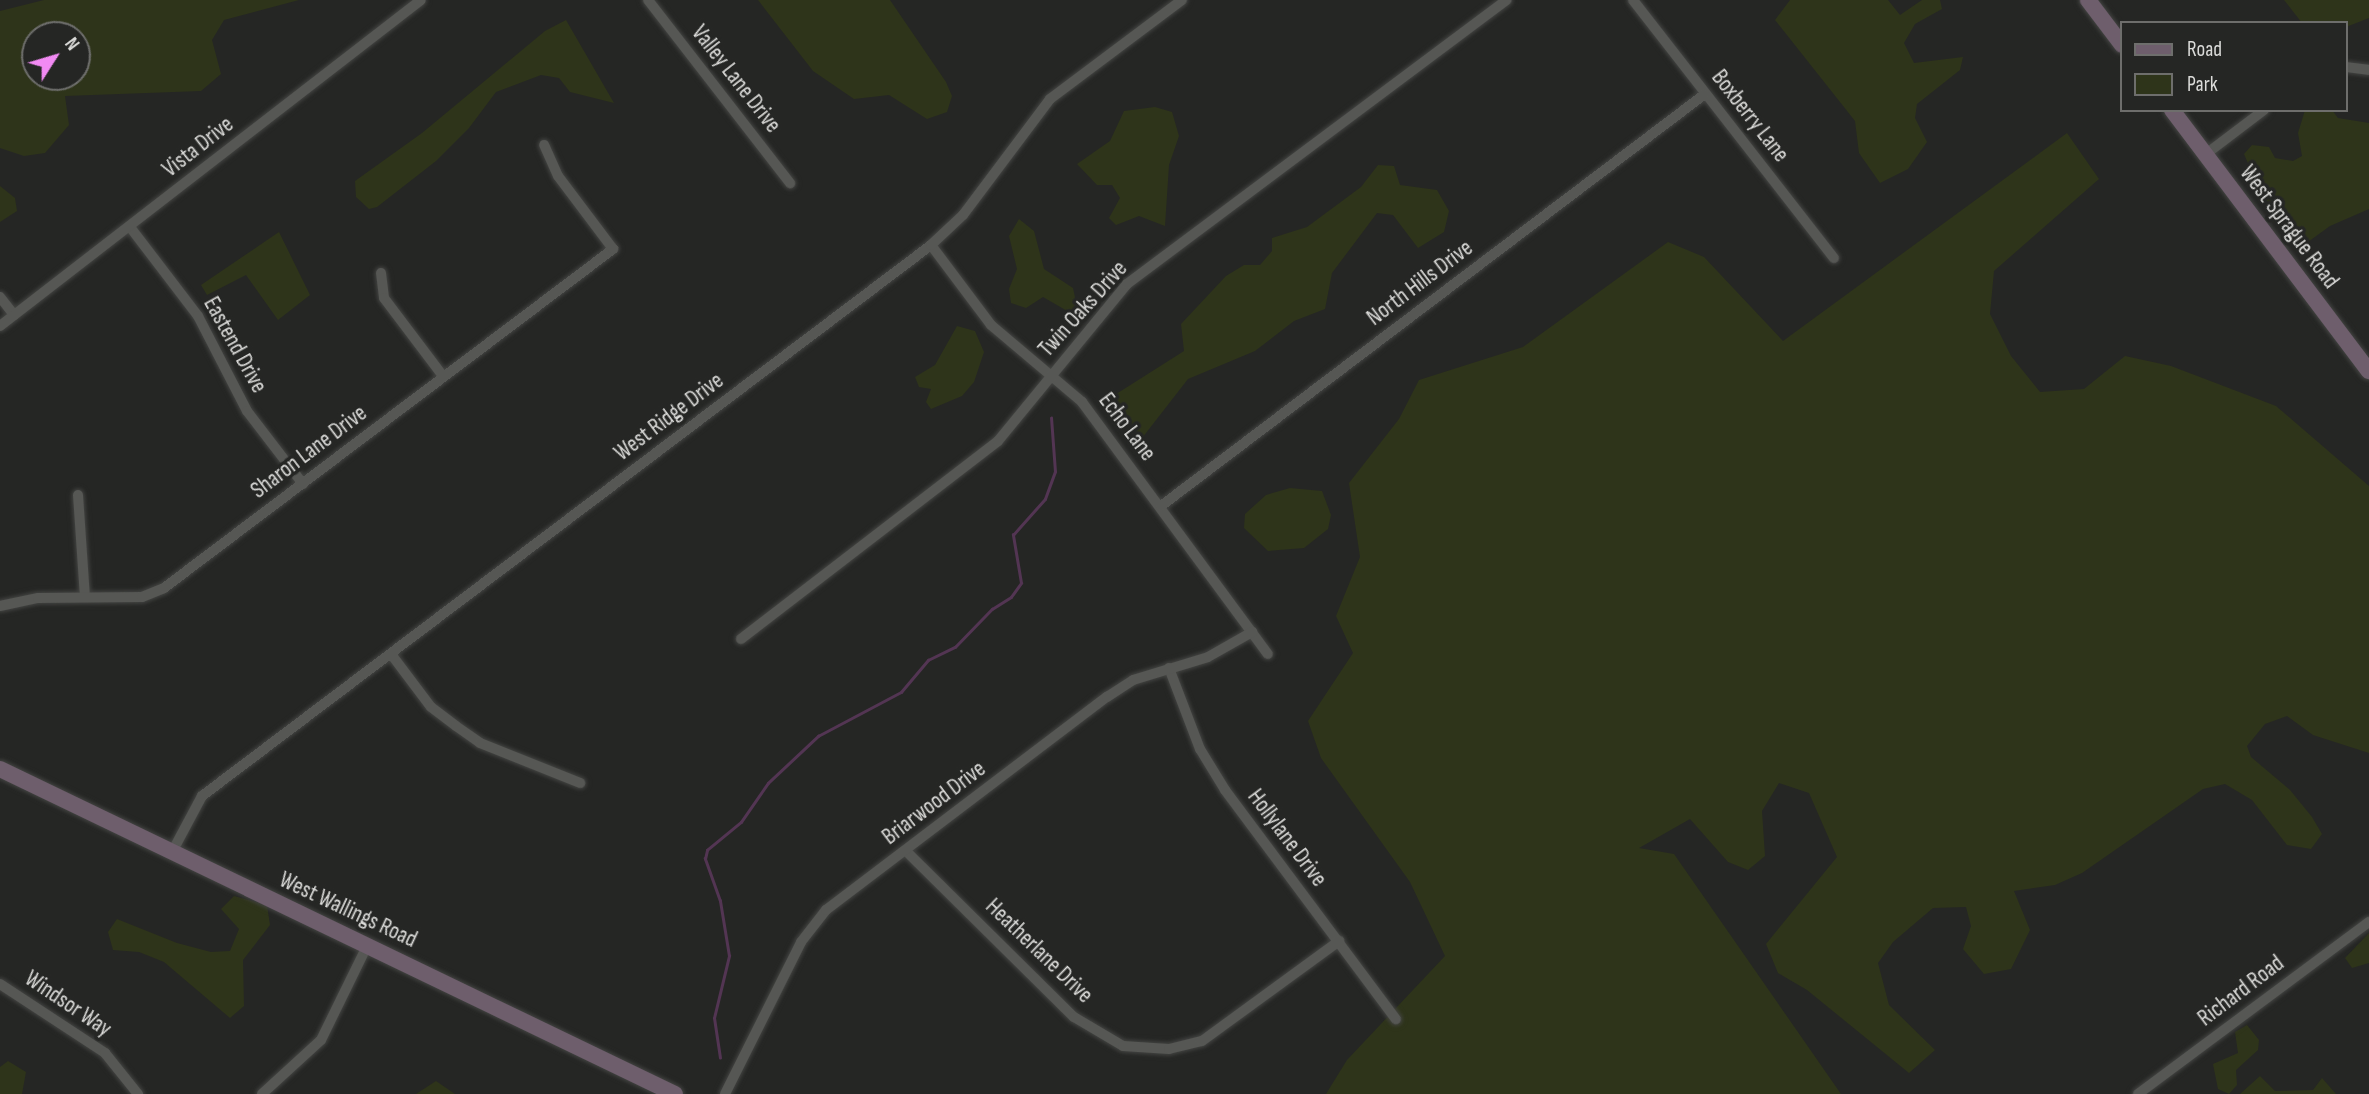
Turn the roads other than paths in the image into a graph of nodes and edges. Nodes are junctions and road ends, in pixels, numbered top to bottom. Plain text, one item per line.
1 (421, 0) edge
2 (648, 0) edge
3 (1182, 0) edge
4 (1507, 0) edge
5 (1633, 0) edge
6 (2088, 0) edge
7 (2120, 42) edge
8 (2348, 67) edge
9 (2369, 71) edge
10 (1705, 94) junction
11 (2174, 112) edge
12 (2261, 112) edge
13 (544, 145) dead end
14 (2206, 154) junction
15 (790, 183) dead end
16 (131, 227) junction
17 (931, 245) junction
18 (1834, 258) dead end
19 (381, 273) dead end
20 (0, 297) edge
21 (14, 315) junction
22 (0, 326) edge
23 (2369, 371) edge
24 (1052, 374) junction
25 (443, 376) junction
26 (303, 484) junction
27 (78, 495) dead end
28 (1161, 506) junction
29 (85, 597) junction
30 (0, 606) edge
31 (1252, 632) junction
32 (741, 639) dead end
33 (391, 653) junction
34 (1268, 654) dead end
35 (1169, 668) junction
36 (0, 769) edge
37 (580, 783) dead end
38 (906, 851) junction
39 (172, 854) junction
40 (2369, 922) edge
41 (1339, 941) junction
42 (368, 944) junction
43 (0, 984) edge
44 (1396, 1019) dead end
45 (138, 1094) edge
46 (262, 1094) edge
47 (676, 1094) edge
48 (725, 1094) edge
49 (2138, 1094) edge

1 - 16 street, Vista Drive
2 - 15 street, Valley Lane Drive
3 - 17 street, West Ridge Drive
4 - 24 street, Twin Oaks Drive
5 - 10 street, Boxberry Lane
6 - 7 street
8 - 9 street
10 - 18 street, Boxberry Lane
10 - 28 street, North Hills Drive
11 - 14 street, West Sprague Road
12 - 14 street
13 - 25 street, Sharon Lane Drive
14 - 23 street, West Sprague Road
16 - 21 street, Vista Drive
16 - 26 street, Eastend Drive
17 - 24 street, Echo Lane
17 - 33 street, West Ridge Drive
19 - 25 street
20 - 21 street
21 - 22 street, Vista Drive
24 - 28 street, Echo Lane
24 - 32 street, Twin Oaks Drive
25 - 26 street, Sharon Lane Drive
26 - 29 street, Sharon Lane Drive
27 - 29 street
28 - 31 street, Echo Lane
29 - 30 street, Sharon Lane Drive
31 - 34 street, Echo Lane
31 - 35 street, Briarwood Drive
33 - 37 street
33 - 39 street, West Ridge Drive
35 - 38 street, Briarwood Drive
35 - 41 street, Hollylane Drive
36 - 39 street, West Wallings Road
38 - 41 street, Heatherlane Drive
38 - 48 street, Briarwood Drive
39 - 42 street, West Wallings Road
40 - 49 street, Richard Road
41 - 44 street, Hollylane Drive
42 - 46 street
42 - 47 street, West Wallings Road
43 - 45 street, Windsor Way

